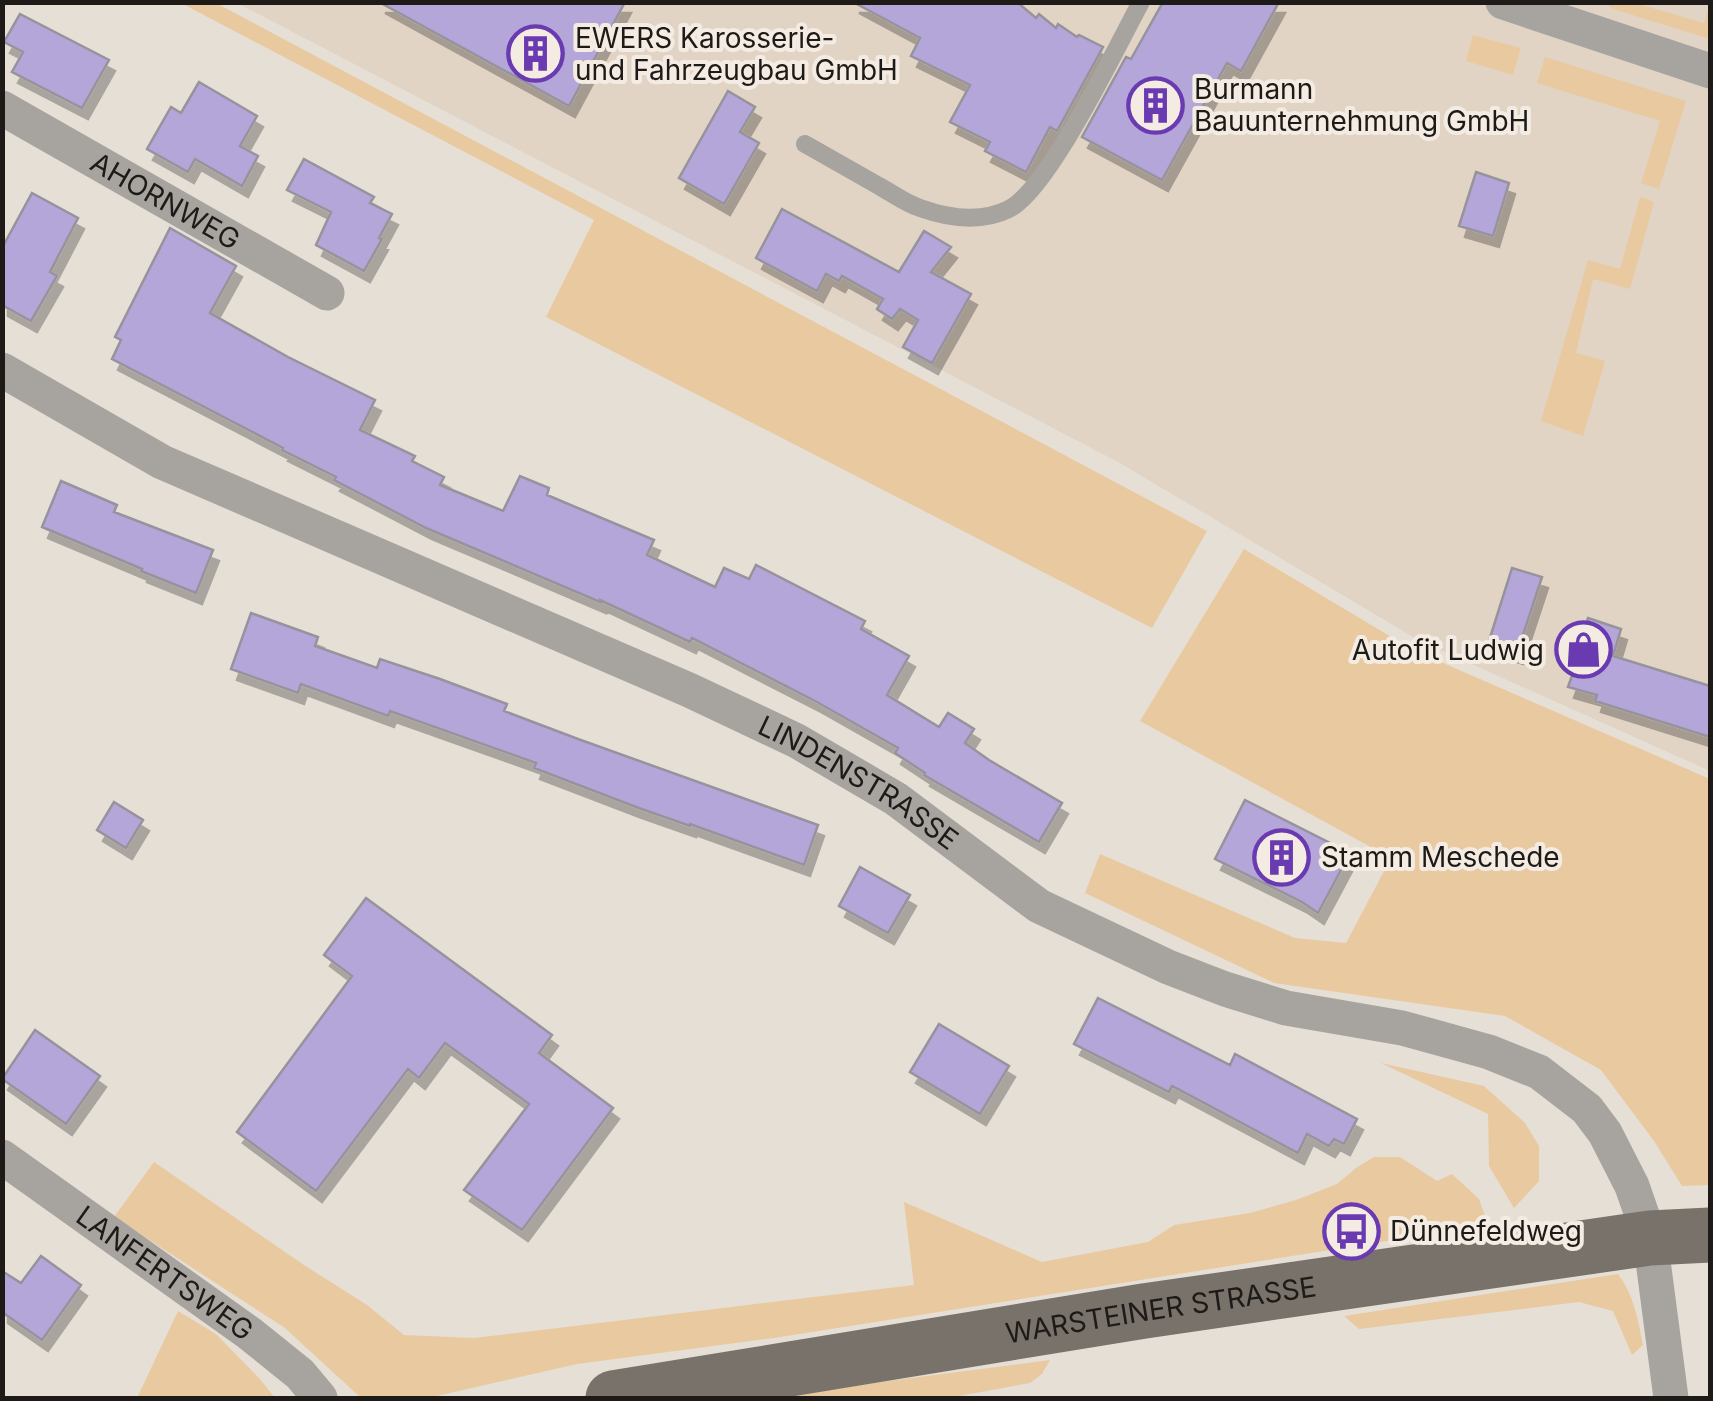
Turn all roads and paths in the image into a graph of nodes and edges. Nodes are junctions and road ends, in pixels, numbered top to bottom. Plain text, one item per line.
1 (1140, 2) edge
2 (1503, 2) edge
3 (1710, 71) edge
4 (2, 108) edge
5 (805, 144) dead end
6 (327, 293) dead end
7 (2, 370) edge
8 (2, 1157) edge
9 (1710, 1235) edge
10 (1650, 1238) junction
11 (320, 1398) edge
12 (613, 1398) edge
13 (1671, 1398) edge

1 - 5 lane
2 - 3 street
4 - 6 street, AHORNWEG
7 - 10 street, LINDENSTRASSE
8 - 11 street, LANFERTSWEG
9 - 10 main road, WARSTEINER STRASSE
10 - 12 main road, WARSTEINER STRASSE
10 - 13 street, LINDENSTRASSE

